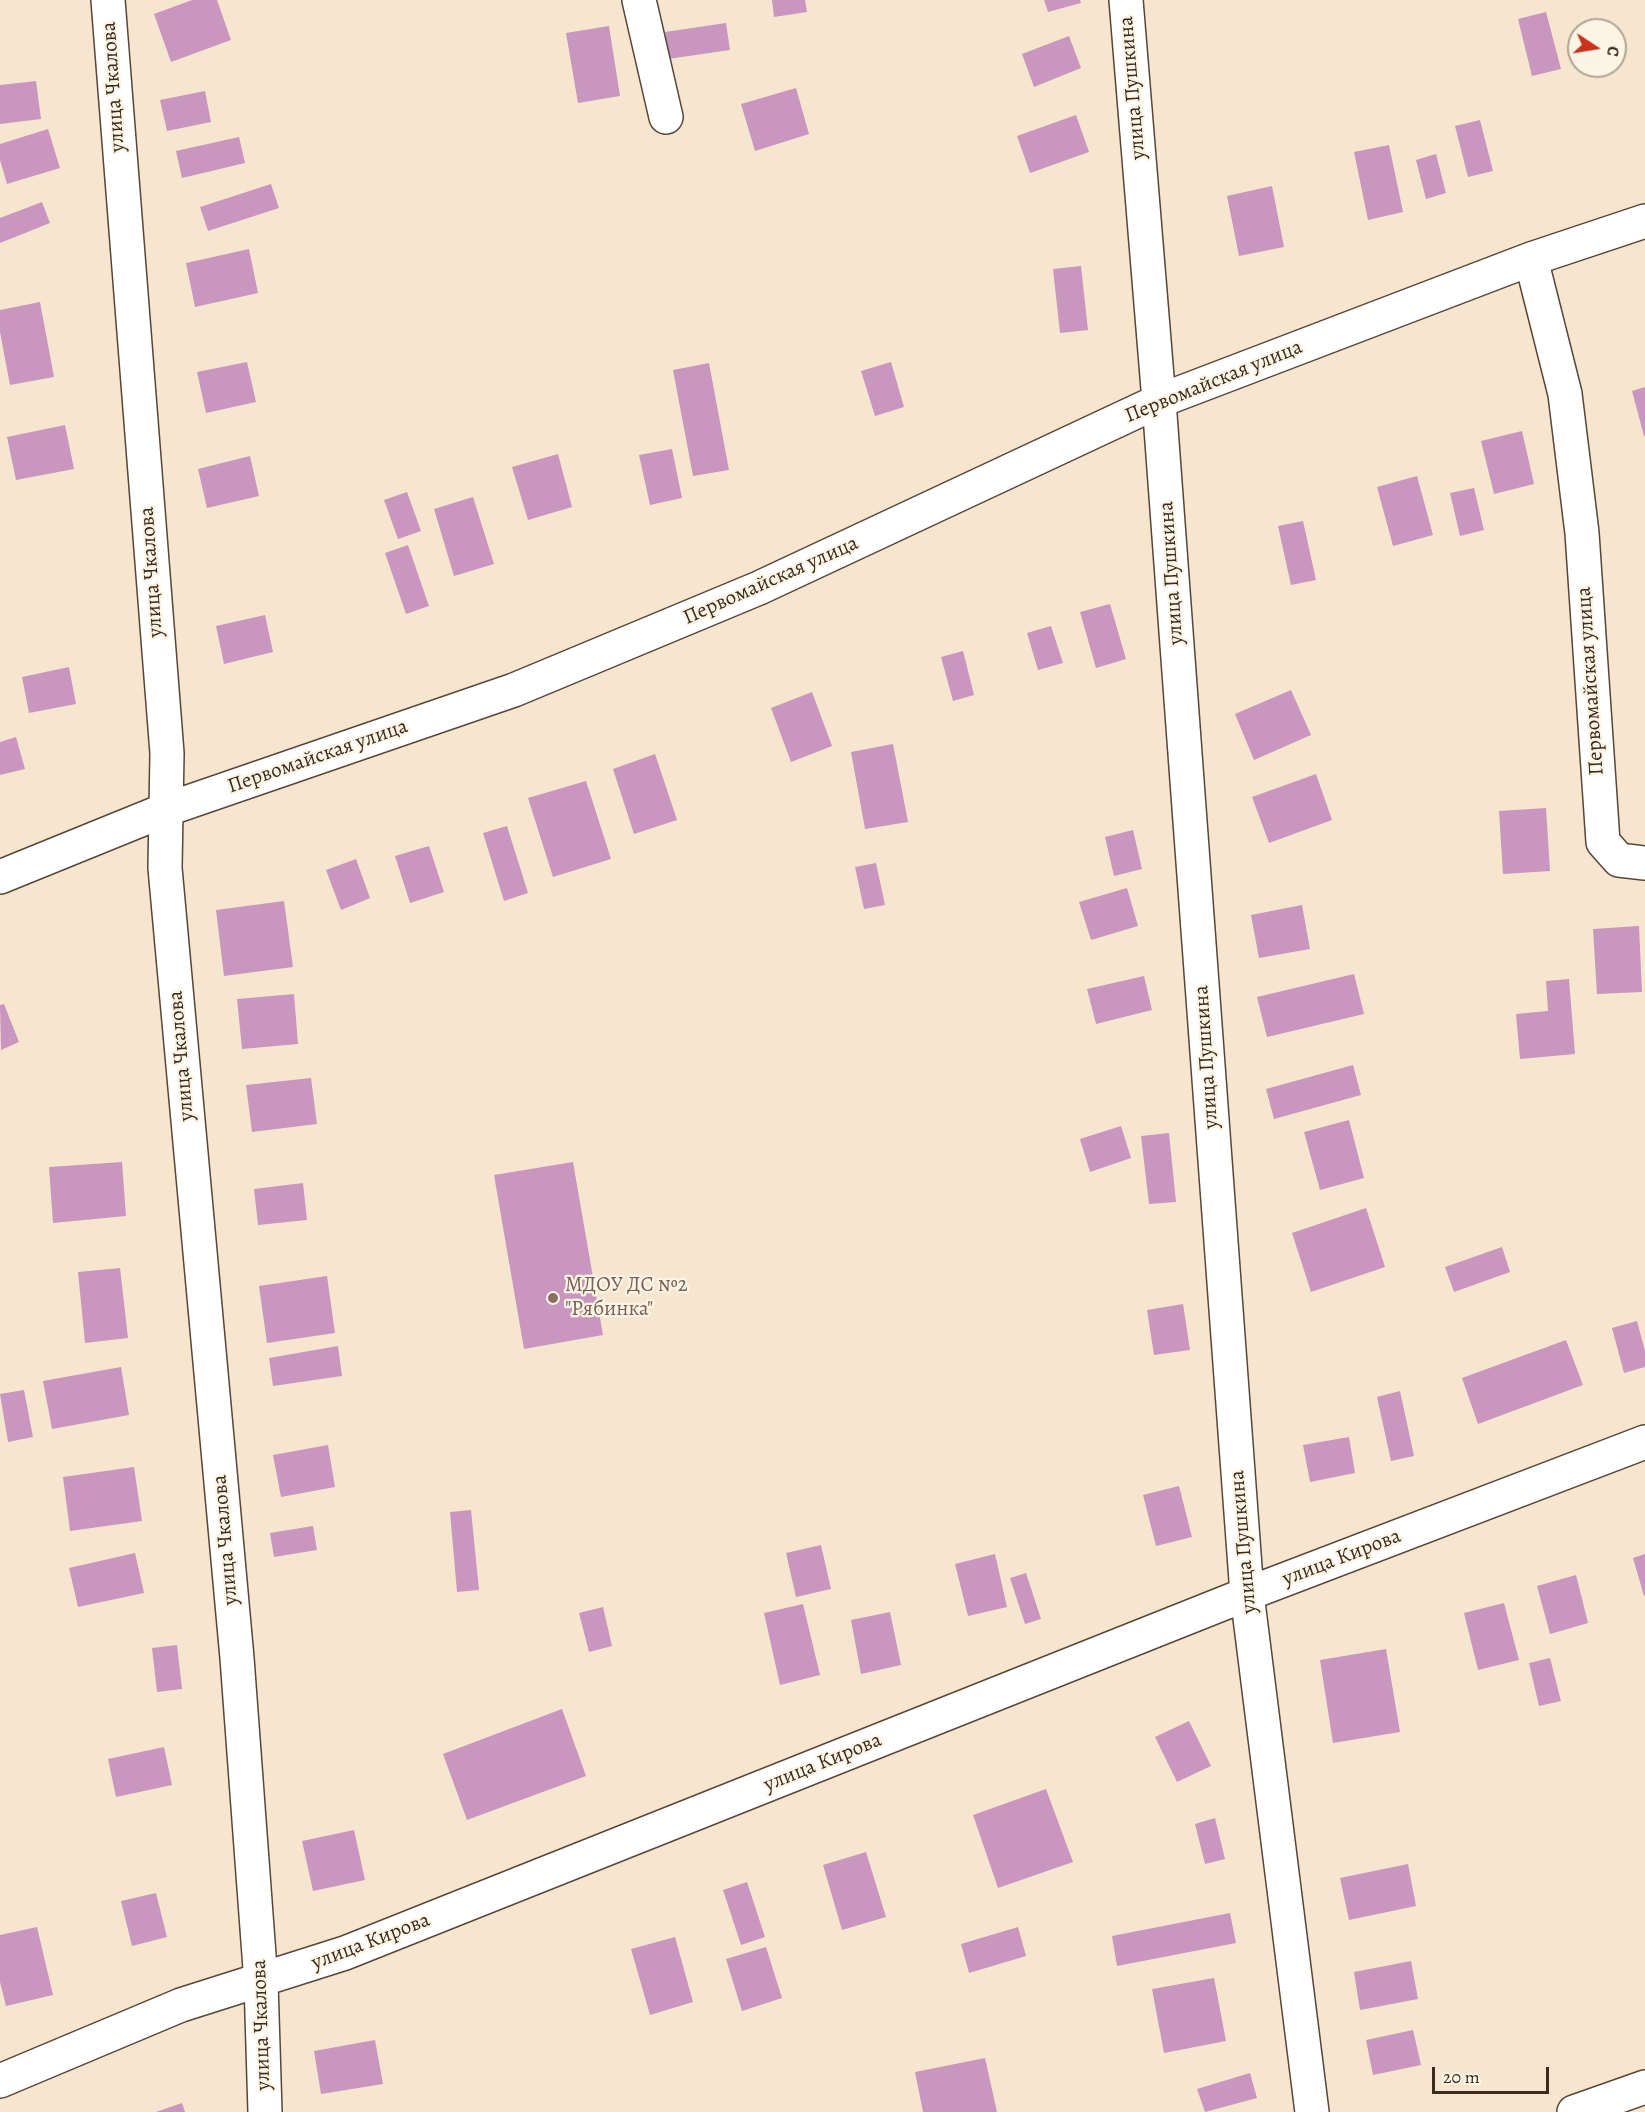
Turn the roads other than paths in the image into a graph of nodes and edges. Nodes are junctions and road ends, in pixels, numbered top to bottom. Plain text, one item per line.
1 (108, 0) edge
2 (639, 0) edge
3 (1126, 0) edge
4 (666, 117) dead end
5 (1645, 221) edge
6 (1532, 259) junction
7 (1159, 401) junction
8 (165, 810) junction
9 (1645, 863) edge
10 (0, 877) edge
11 (1645, 1442) edge
12 (1247, 1594) junction
13 (261, 1982) junction
14 (0, 2080) edge
15 (1645, 2087) edge
16 (265, 2112) edge
17 (1312, 2112) edge
18 (1574, 2112) edge

1 - 8 street, улица Чкалова
2 - 4 street
3 - 7 street, улица Пушкина
5 - 6 street, Первомайская улица
6 - 7 street, Первомайская улица
6 - 9 street, Первомайская улица
7 - 8 street, Первомайская улица
7 - 12 street, улица Пушкина
8 - 10 street, Первомайская улица
8 - 13 street, улица Чкалова
11 - 12 street, улица Кирова
12 - 13 street, улица Кирова
12 - 17 street, улица Пушкина
13 - 14 street, улица Кирова
13 - 16 street, улица Чкалова
15 - 18 street

